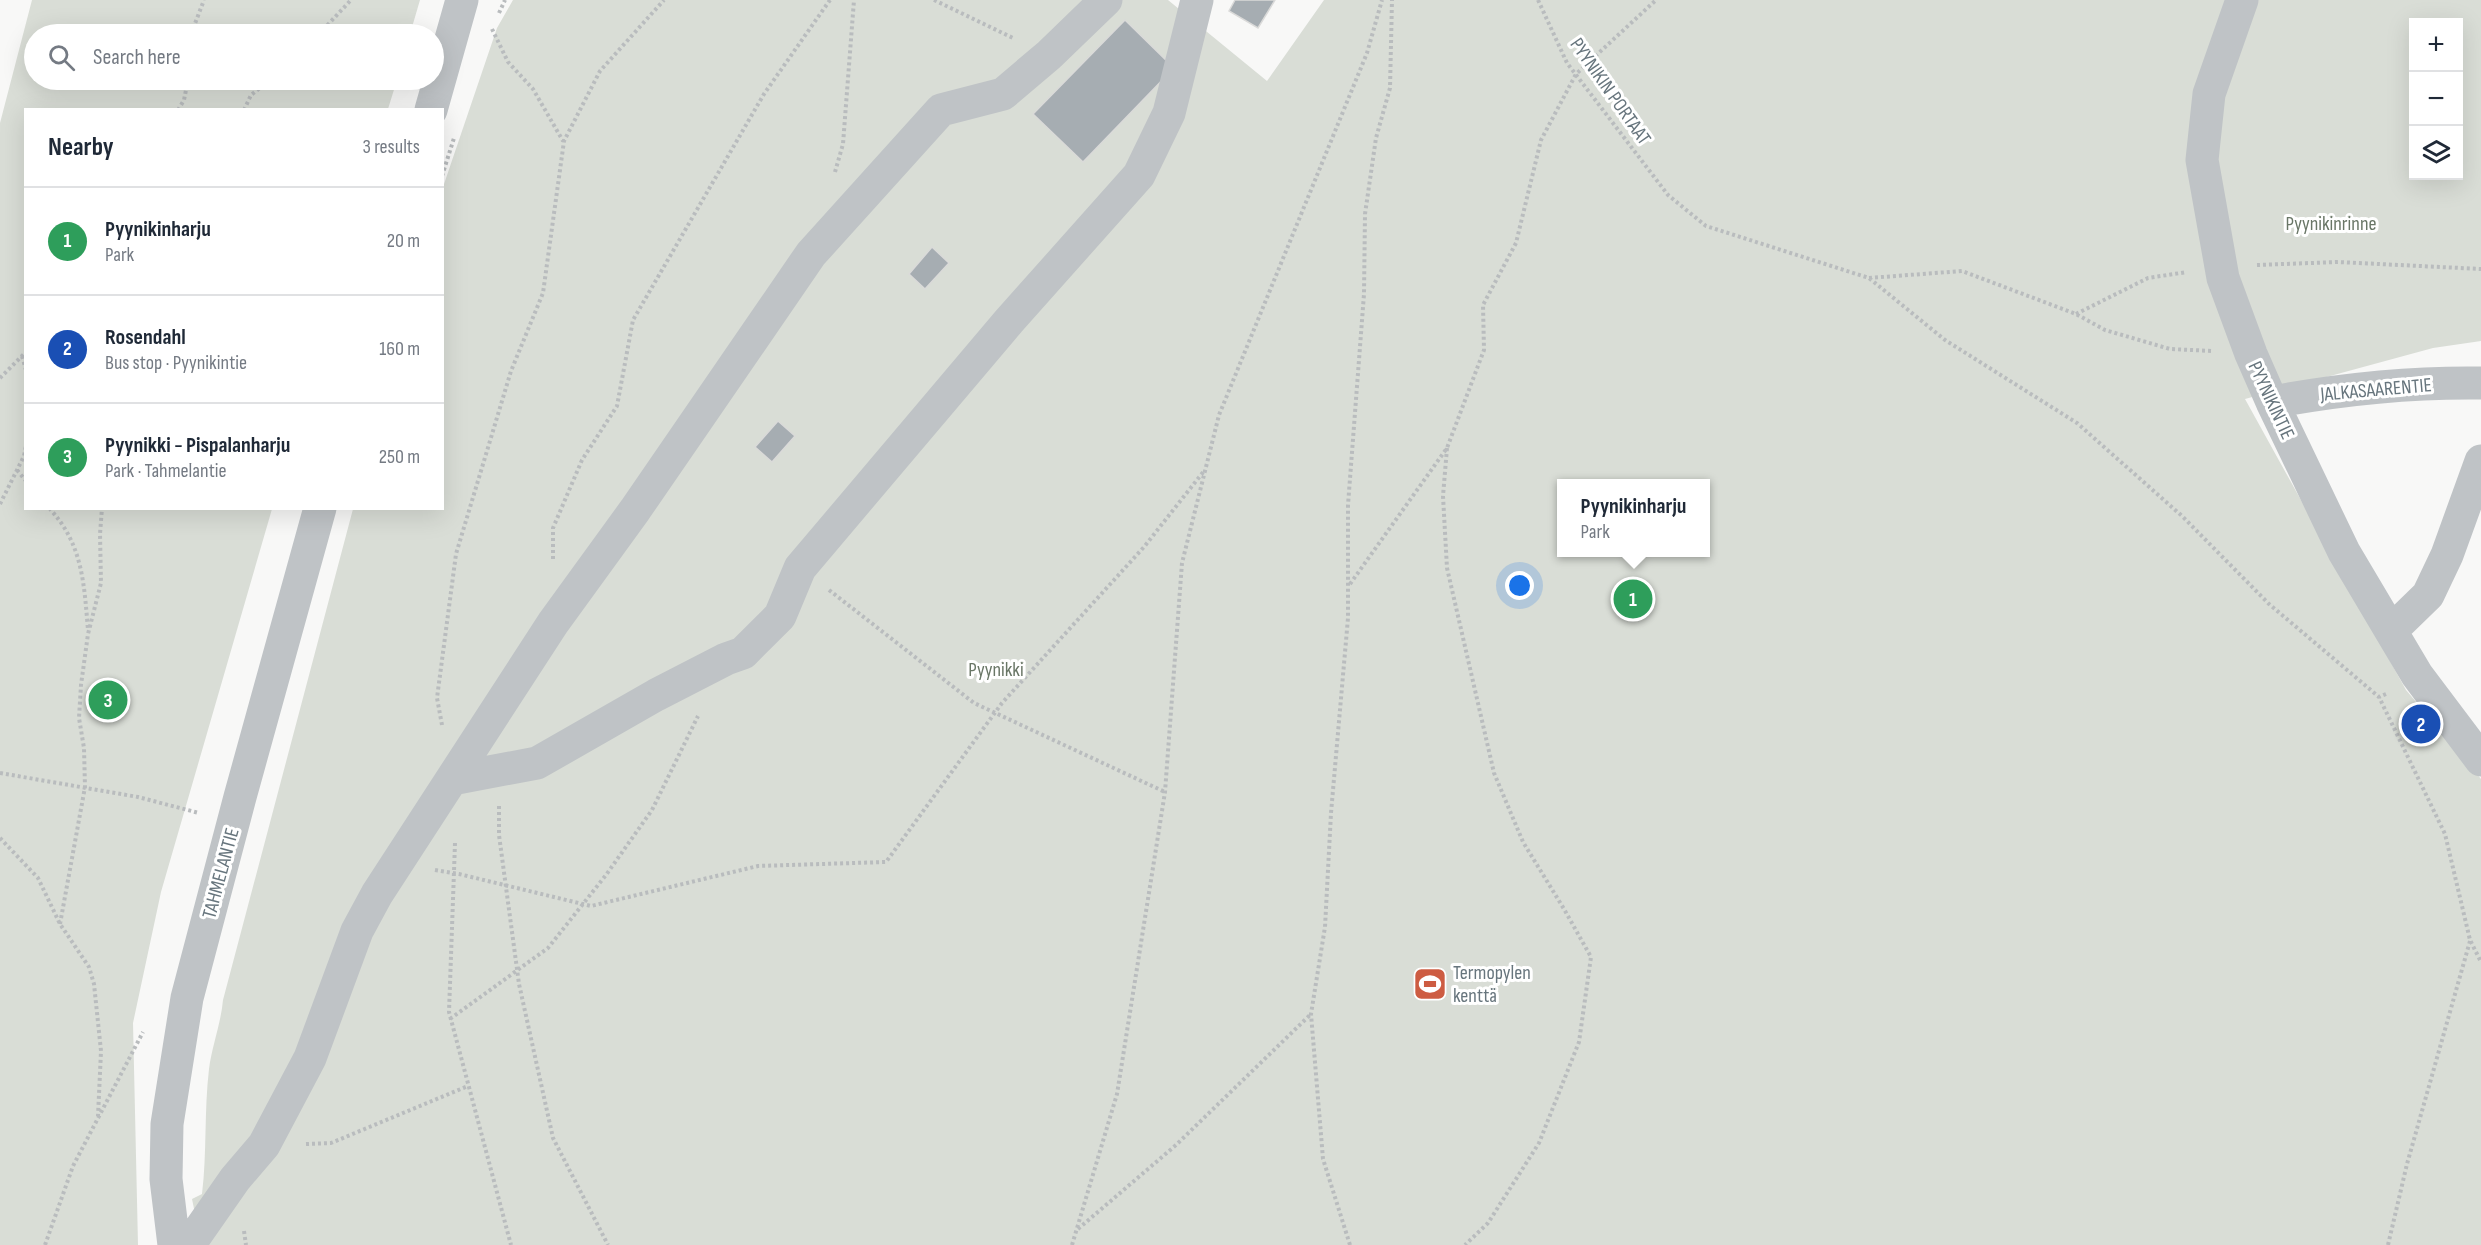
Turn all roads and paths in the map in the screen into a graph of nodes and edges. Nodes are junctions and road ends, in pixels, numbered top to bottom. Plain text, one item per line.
1 (351, 0) edge
2 (462, 0) edge
3 (664, 0) edge
4 (830, 0) edge
5 (854, 0) edge
6 (934, 0) edge
7 (1106, 0) edge
8 (1197, 0) edge
9 (1382, 0) edge
10 (1392, 0) edge
11 (1538, 0) edge
12 (1656, 0) edge
13 (2242, 0) edge
14 (205, 2) edge
15 (195, 24) edge
16 (328, 24) edge
17 (492, 27) dead end
18 (1049, 55) junction
19 (444, 64) edge
20 (1576, 74) junction
21 (186, 90) edge
22 (258, 90) edge
23 (437, 90) edge
24 (179, 108) edge
25 (245, 108) edge
26 (432, 108) edge
27 (564, 141) junction
28 (833, 177) dead end
29 (2222, 266) junction
30 (2481, 268) edge
31 (1869, 278) junction
32 (2076, 314) junction
33 (24, 354) edge
34 (2251, 354) junction
35 (0, 378) edge
36 (2481, 383) edge
37 (2272, 402) junction
38 (1447, 448) junction
39 (24, 451) edge
40 (2481, 461) edge
41 (1206, 468) junction
42 (17, 469) junction
43 (24, 478) edge
44 (0, 504) edge
45 (51, 510) edge
46 (102, 510) edge
47 (319, 510) edge
48 (553, 563) dead end
49 (800, 568) junction
50 (1349, 585) junction
51 (2391, 632) junction
52 (88, 634) junction
53 (2417, 675) junction
54 (2379, 698) junction
55 (700, 713) dead end
56 (995, 713) junction
57 (2481, 759) edge
58 (499, 770) junction
59 (0, 773) edge
60 (452, 779) junction
61 (85, 787) junction
62 (1165, 792) junction
63 (207, 816) dead end
64 (0, 838) edge
65 (456, 842) dead end
66 (395, 865) junction
67 (454, 873) junction
68 (506, 885) junction
69 (584, 904) junction
70 (60, 924) junction
71 (2470, 940) junction
72 (2481, 962) edge
73 (517, 971) junction
74 (1311, 1014) junction
75 (450, 1018) junction
76 (146, 1026) dead end
77 (468, 1086) junction
78 (98, 1117) junction
79 (264, 1144) junction
80 (1076, 1231) junction
81 (45, 1245) edge
82 (174, 1245) edge
83 (189, 1245) edge
84 (511, 1245) edge
85 (608, 1245) edge
86 (1072, 1245) edge
87 (1350, 1245) edge
88 (1465, 1245) edge
89 (2388, 1245) edge

1 - 16 path
2 - 19 street
3 - 27 path
4 - 48 path
5 - 28 path
6 - 18 path
7 - 18 street
8 - 49 street
9 - 41 path
10 - 50 path
11 - 20 path, PYYNIKIN PORTAAT
12 - 20 path
13 - 29 street, PYYNIKINTIE
14 - 15 path
17 - 27 path
18 - 60 street
20 - 31 path, PYYNIKIN PORTAAT
20 - 38 path
21 - 24 path
22 - 25 path
23 - 26 street
27 - 60 path
29 - 30 path
29 - 32 path
29 - 34 street, PYYNIKINTIE
31 - 32 path
31 - 54 path
32 - 34 path
33 - 35 path
34 - 37 street, PYYNIKINTIE
36 - 37 street, JALKASAARENTIE
37 - 51 street, PYYNIKINTIE
38 - 50 path
38 - 88 path
39 - 42 path
40 - 51 street
41 - 56 path
41 - 62 path
42 - 43 path
42 - 44 path
45 - 52 path
46 - 52 path
47 - 82 street, TAHMELANTIE
49 - 56 path
49 - 58 street
50 - 74 path
51 - 53 street, PYYNIKINTIE
52 - 61 path
53 - 54 path
53 - 57 street, PYYNIKINTIE
54 - 71 path
55 - 69 path
56 - 62 path
56 - 69 path
58 - 60 street
58 - 68 path
59 - 61 path
60 - 66 street
61 - 63 path
61 - 70 path
62 - 80 path
64 - 70 path
65 - 67 path
66 - 67 path
66 - 79 street
67 - 68 path
67 - 75 path
68 - 69 path
68 - 73 path
69 - 73 path
70 - 78 path
71 - 72 path
71 - 89 path
73 - 75 path
73 - 85 path
74 - 80 path
74 - 87 path
75 - 77 path
76 - 78 path
77 - 79 path
77 - 84 path
78 - 81 path
79 - 83 street
80 - 86 path

